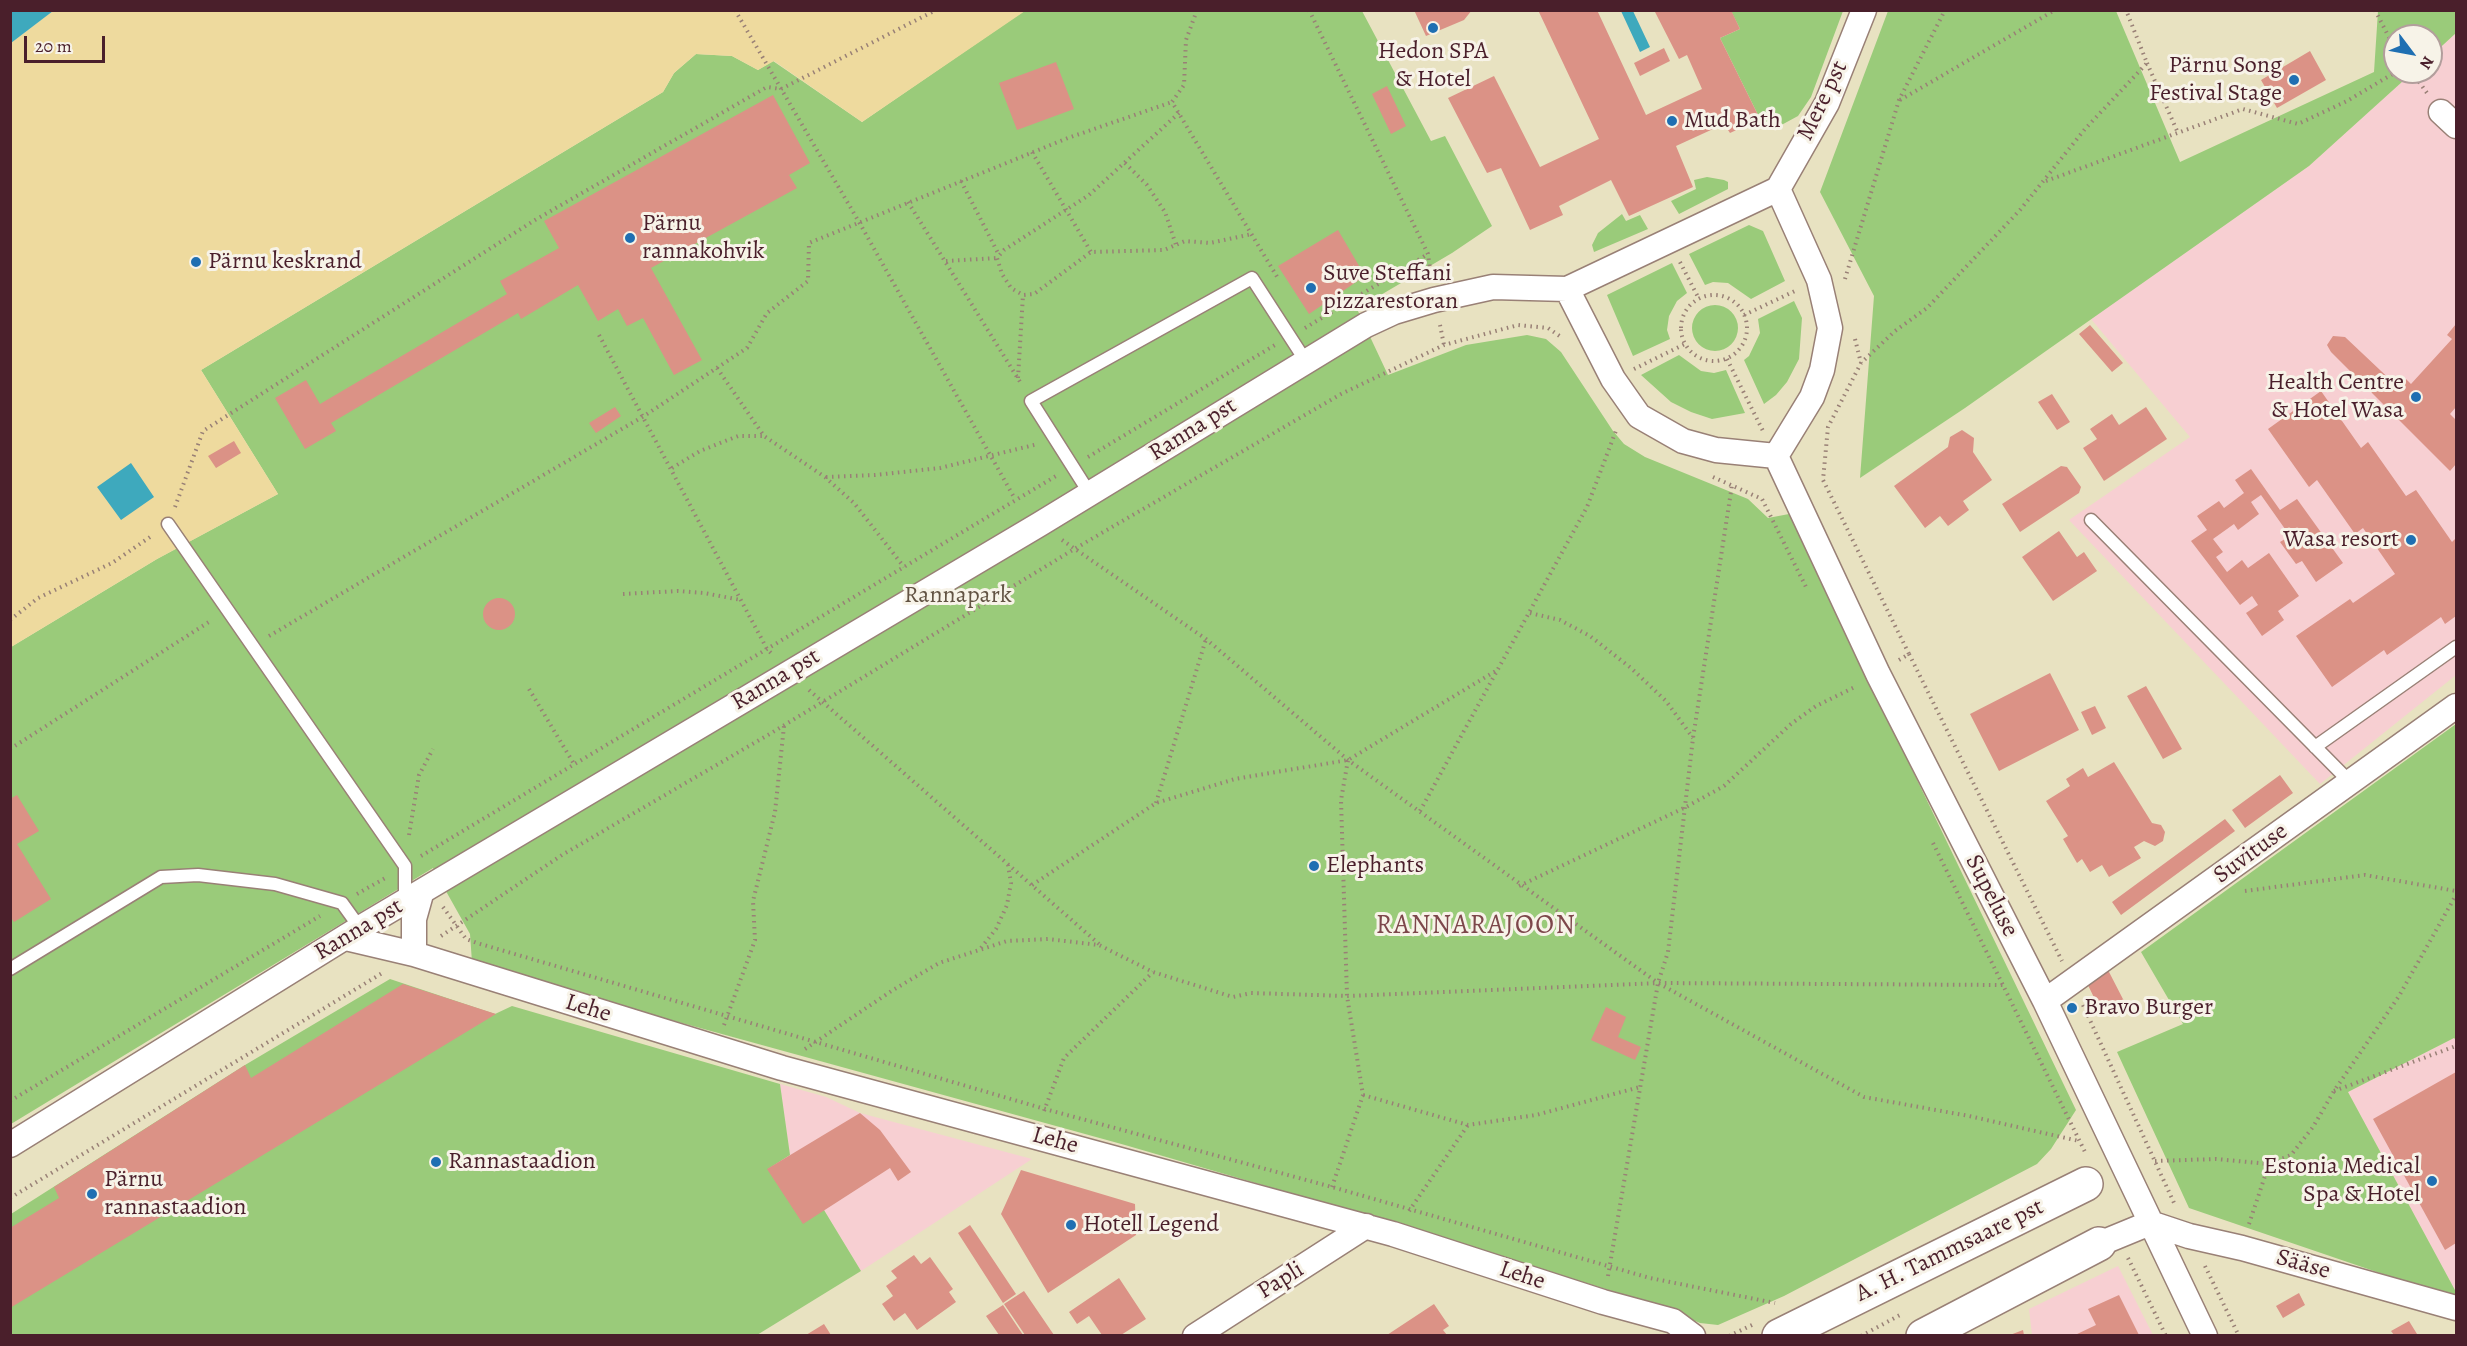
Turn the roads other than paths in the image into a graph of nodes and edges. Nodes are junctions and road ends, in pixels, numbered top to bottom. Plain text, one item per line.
1 (1864, 10) edge
2 (1778, 189) junction
3 (1567, 289) junction
4 (1305, 360) junction
5 (1776, 456) junction
6 (1090, 494) junction
7 (2091, 520) dead end
8 (168, 524) road end
9 (2457, 647) edge
10 (2457, 706) edge
11 (2315, 747) junction
12 (2350, 782) junction
13 (419, 895) junction
14 (353, 933) junction
15 (414, 954) junction
16 (10, 969) edge
17 (2045, 1001) junction
18 (10, 1145) edge
19 (2121, 1164) junction
20 (2080, 1169) joint
21 (2150, 1223) junction
22 (1366, 1226) junction
23 (2099, 1244) joint
24 (2457, 1308) edge
25 (1195, 1335) edge
26 (1692, 1335) edge
27 (1779, 1335) edge
28 (1923, 1335) edge
29 (2205, 1335) edge

1 - 2 street, Mere pst
2 - 3 street
2 - 5 street
3 - 4 street, Ranna pst
3 - 5 street
4 - 6 street, Ranna pst
4 - 6 lane
5 - 17 street, Supeluse
6 - 13 street, Ranna pst
7 - 11 lane
8 - 13 lane
9 - 11 lane
10 - 12 street, Suvituse
11 - 12 lane
12 - 17 street, Suvituse
13 - 14 street, Ranna pst
13 - 15 street
14 - 15 street, Lehe
14 - 16 lane
14 - 18 street, Ranna pst
15 - 22 street, Lehe
17 - 19 street, Supeluse
19 - 20 street, A. H. Tammsaare pst
19 - 21 street, Supeluse
20 - 27 street, A. H. Tammsaare pst
21 - 23 street
21 - 24 street, Sääse
21 - 29 street, Supeluse
22 - 25 street, Papli
22 - 26 street, Lehe
23 - 28 street

